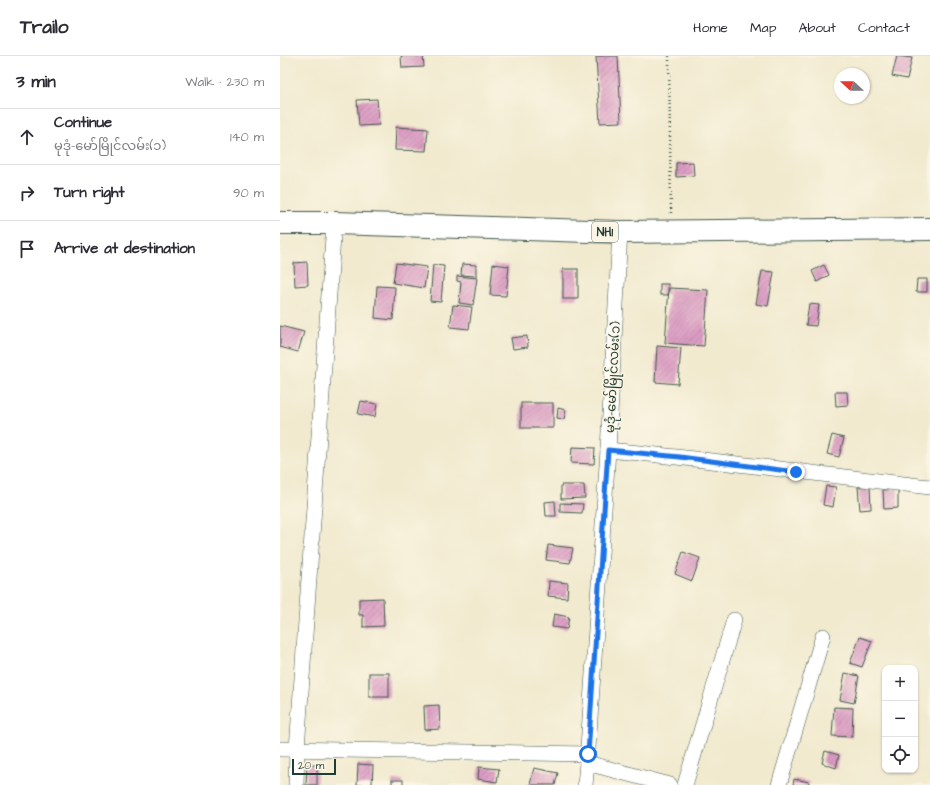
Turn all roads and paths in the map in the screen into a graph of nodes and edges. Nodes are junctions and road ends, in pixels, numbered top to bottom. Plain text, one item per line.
1 (669, 56) edge
2 (280, 223) edge
3 (334, 223) junction
4 (930, 229) edge
5 (620, 232) junction
6 (671, 232) junction
7 (608, 450) junction
8 (930, 488) edge
9 (734, 620) dead end
10 (823, 636) dead end
11 (280, 749) edge
12 (297, 749) junction
13 (588, 759) junction
14 (296, 785) edge
15 (585, 785) edge
16 (670, 785) edge
17 (685, 785) edge
18 (779, 785) edge

1 - 6 path
2 - 3 highway, NH1
3 - 5 highway, NH1
3 - 12 street
4 - 6 highway, NH1
5 - 6 highway, NH1
5 - 7 street, မုဒုံ-မော်မြိုင်လမ်း(၁)
7 - 8 street
7 - 13 street, မုဒုံ-မော်မြိုင်လမ်း(၁)
9 - 17 street
10 - 18 street
11 - 12 street
12 - 13 street
12 - 14 street
13 - 15 street, မုဒုံ-မော်မြိုင်လမ်း(၁)
13 - 16 street

